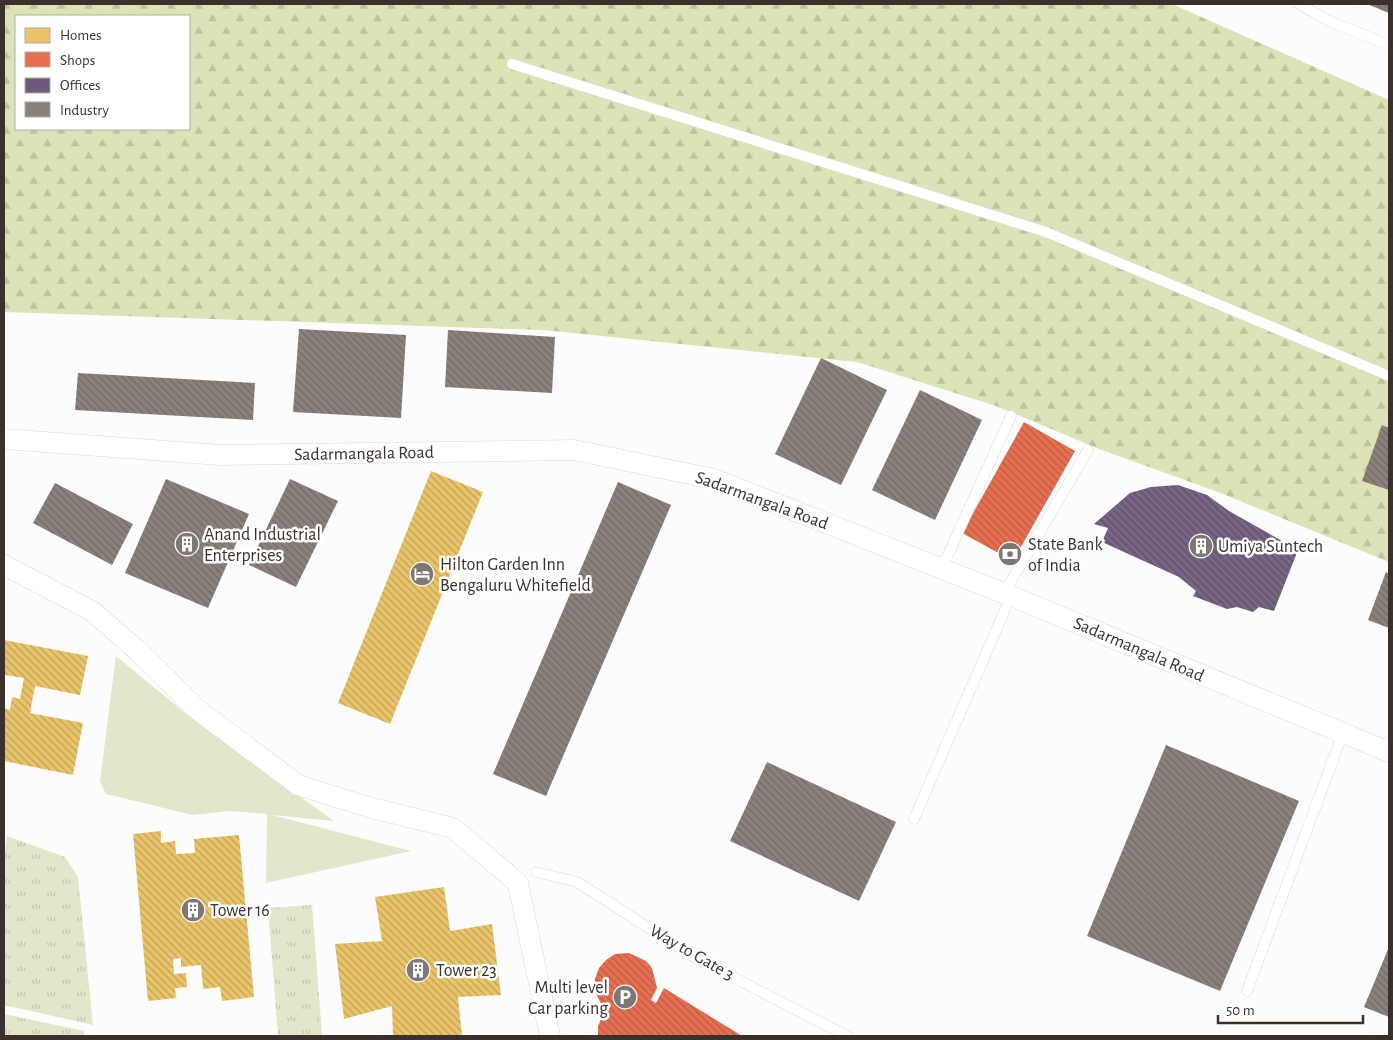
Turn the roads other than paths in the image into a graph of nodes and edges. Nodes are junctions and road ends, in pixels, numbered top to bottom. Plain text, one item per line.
1 (1299, 4) edge
2 (1389, 45) edge
3 (512, 64) dead end
4 (1389, 376) edge
5 (1011, 416) dead end
6 (4, 439) edge
7 (1088, 450) dead end
8 (4, 565) edge
9 (942, 568) junction
10 (1008, 594) junction
11 (1343, 733) junction
12 (1389, 752) edge
13 (914, 819) dead end
14 (536, 872) dead end
15 (1247, 991) dead end
16 (550, 1036) edge
17 (846, 1036) edge

1 - 2 lane
3 - 4 lane
5 - 9 lane
6 - 9 street, Sadarmangala Road
7 - 10 lane
8 - 16 street
9 - 10 street, Sadarmangala Road
10 - 11 street, Sadarmangala Road
10 - 13 lane
11 - 12 street, Sadarmangala Road
11 - 15 lane
14 - 17 lane, Way to Gate 3

